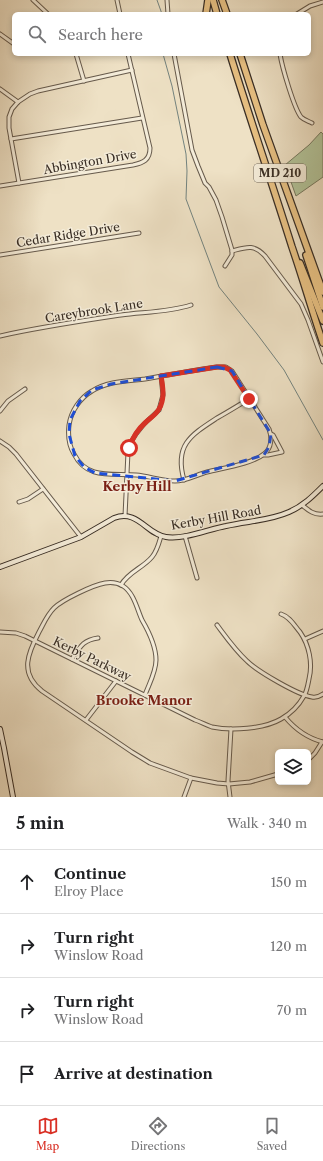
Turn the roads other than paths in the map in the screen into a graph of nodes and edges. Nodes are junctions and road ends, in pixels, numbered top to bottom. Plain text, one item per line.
1 (34, 0) edge
2 (117, 0) edge
3 (167, 0) edge
4 (208, 0) edge
5 (213, 0) edge
6 (222, 0) edge
7 (323, 2) edge
8 (46, 12) edge
9 (120, 12) edge
10 (168, 12) edge
11 (206, 12) edge
12 (216, 12) edge
13 (226, 12) edge
14 (300, 12) edge
15 (0, 34) edge
16 (12, 43) edge
17 (77, 56) edge
18 (128, 56) edge
19 (174, 56) edge
20 (231, 56) edge
21 (241, 56) edge
22 (281, 56) edge
23 (132, 70) junction
24 (84, 81) junction
25 (0, 89) edge
26 (18, 102) junction
27 (142, 118) junction
28 (312, 123) dead end
29 (11, 139) junction
30 (19, 183) junction
31 (0, 186) edge
32 (292, 208) junction
33 (139, 233) dead end
34 (293, 248) junction
35 (232, 251) junction
36 (0, 255) edge
37 (225, 266) dead end
38 (323, 292) edge
39 (191, 305) dead end
40 (323, 307) edge
41 (323, 321) edge
42 (0, 336) edge
43 (323, 342) edge
44 (323, 362) edge
45 (161, 376) junction
46 (24, 389) dead end
47 (249, 399) junction
48 (0, 411) edge
49 (271, 434) junction
50 (0, 441) edge
51 (264, 455) junction
52 (127, 475) junction
53 (184, 480) junction
54 (323, 486) edge
55 (43, 489) junction
56 (19, 502) dead end
57 (302, 505) junction
58 (323, 514) edge
59 (125, 516) junction
60 (161, 536) junction
61 (185, 536) junction
62 (81, 537) junction
63 (0, 567) edge
64 (197, 578) dead end
65 (121, 585) junction
66 (281, 614) dead end
67 (217, 625) dead end
68 (323, 631) edge
69 (0, 632) edge
70 (98, 638) dead end
71 (305, 639) junction
72 (35, 641) junction
73 (72, 659) junction
74 (116, 681) junction
75 (323, 694) edge
76 (145, 695) junction
77 (305, 695) junction
78 (285, 717) junction
79 (86, 720) junction
80 (0, 729) edge
81 (231, 729) junction
82 (322, 742) edge
83 (311, 757) edge
84 (275, 775) edge
85 (191, 778) junction
86 (229, 784) junction
87 (13, 797) edge
88 (184, 797) edge
89 (230, 797) edge

1 - 8 street
2 - 9 street
3 - 10 street
4 - 11 highway
5 - 12 highway
6 - 13 highway
7 - 14 street
15 - 16 street
17 - 24 street
18 - 23 street, Abbington Drive
19 - 35 street
20 - 34 highway, MD 210
21 - 32 highway, MD 210
22 - 28 street
23 - 24 street
23 - 27 street, Abbington Drive
24 - 26 street
25 - 26 street
26 - 29 street
27 - 29 street
27 - 30 street, Abbington Drive
29 - 30 street
30 - 31 street, Abbington Drive
32 - 38 highway, MD 210
32 - 40 highway
33 - 36 street, Cedar Ridge Drive
34 - 41 highway
34 - 43 highway, MD 210
35 - 37 street
35 - 44 street
39 - 42 street, Careybrook Lane
45 - 47 street
45 - 52 street
45 - 52 street
46 - 48 street
47 - 49 street
47 - 53 street
49 - 51 street
49 - 51 street
50 - 55 street
51 - 53 street
52 - 53 street
52 - 59 street
54 - 57 main road, Kerby Hill Road
55 - 56 street
55 - 62 street
57 - 58 street
57 - 61 main road, Kerby Hill Road
59 - 60 main road, Kerby Hill Road
59 - 62 main road
60 - 61 main road, Kerby Hill Road
60 - 65 street
61 - 64 street
62 - 63 main road
65 - 72 street
65 - 76 street
66 - 71 street, Kerby Parkway
67 - 77 street
68 - 71 street
69 - 72 street, Kerby Parkway
70 - 73 street
71 - 77 street, Kerby Parkway
72 - 73 street, Kerby Parkway
72 - 79 street
73 - 74 street, Kerby Parkway
74 - 76 street, Kerby Parkway
74 - 79 street
75 - 77 street
76 - 81 street, Kerby Parkway
77 - 78 street, Kerby Parkway
78 - 81 street, Kerby Parkway
78 - 82 street
79 - 85 street
80 - 87 main road
81 - 86 street
82 - 83 street
84 - 86 street
85 - 86 street
85 - 88 street
86 - 89 street

